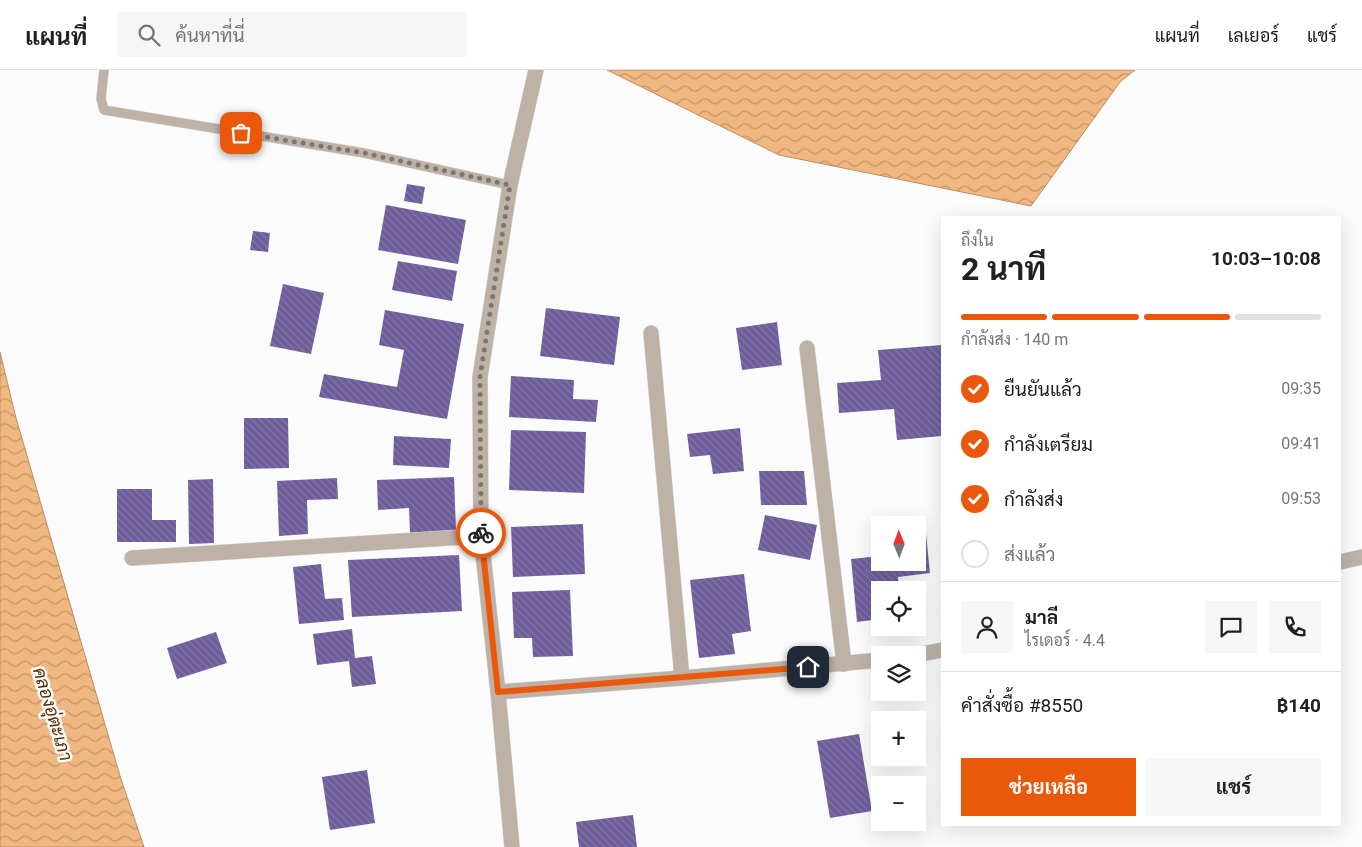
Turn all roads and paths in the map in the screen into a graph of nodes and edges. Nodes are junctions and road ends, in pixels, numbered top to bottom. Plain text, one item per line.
1 (104, 70) edge
2 (536, 70) edge
3 (510, 185) junction
4 (651, 333) dead end
5 (807, 348) dead end
6 (481, 536) junction
7 (1362, 557) edge
8 (132, 558) dead end
9 (1341, 562) edge
10 (941, 650) edge
11 (926, 653) edge
12 (871, 661) edge
13 (844, 664) junction
14 (682, 678) junction
15 (498, 692) junction
16 (512, 847) edge

1 - 3 lane
2 - 3 street
3 - 6 street
4 - 14 street
5 - 13 street
6 - 8 street
6 - 15 street
7 - 9 street
10 - 11 street
12 - 13 street
13 - 14 street
14 - 15 street
15 - 16 street

